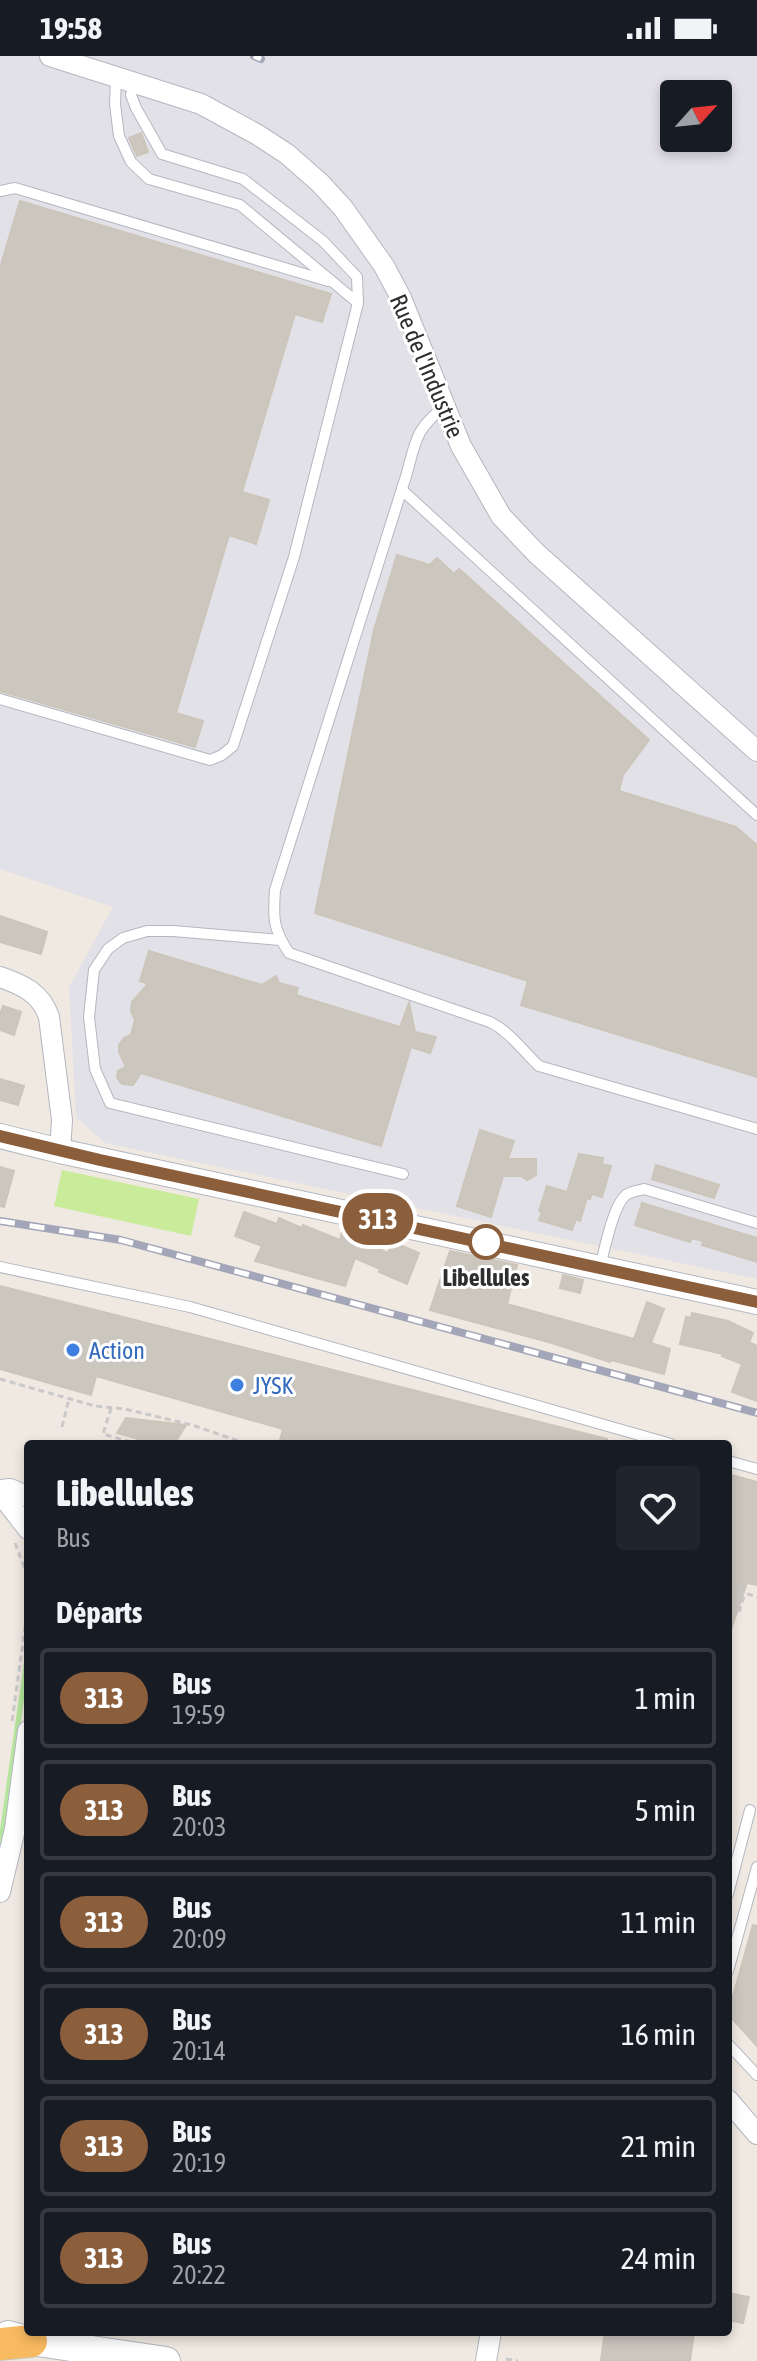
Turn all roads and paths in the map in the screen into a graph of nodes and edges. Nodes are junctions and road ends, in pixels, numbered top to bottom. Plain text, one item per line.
1 (50, 56) edge
2 (126, 80) junction
3 (0, 191) edge
4 (333, 282) junction
5 (358, 303) junction
6 (445, 406) junction
7 (402, 490) junction
8 (0, 699) edge
9 (757, 751) edge
10 (757, 815) edge
11 (280, 940) junction
12 (0, 977) edge
13 (757, 1129) edge
14 (0, 1136) edge
15 (60, 1151) junction
16 (403, 1174) dead end
17 (757, 1223) edge
18 (600, 1266) junction
19 (0, 1267) edge
20 (757, 1302) edge
21 (0, 1379) edge
22 (69, 1398) junction
23 (111, 1408) junction
24 (62, 1427) dead end
25 (124, 1440) edge
26 (235, 1440) edge
27 (657, 1440) edge
28 (732, 1462) edge
29 (757, 1469) edge
30 (0, 1492) edge
31 (24, 1495) edge
32 (21, 1535) edge
33 (732, 1589) edge
34 (745, 1593) junction
35 (757, 1597) edge
36 (739, 1612) dead end
37 (24, 1662) edge
38 (19, 1731) edge
39 (750, 1810) dead end
40 (757, 1867) edge
41 (732, 1879) edge
42 (0, 1892) edge
43 (732, 1957) edge
44 (732, 2048) edge
45 (757, 2075) edge
46 (732, 2105) edge
47 (757, 2134) edge
48 (0, 2333) edge
49 (491, 2336) edge
50 (16, 2343) edge
51 (494, 2360) edge
52 (166, 2361) edge
53 (518, 2361) edge

1 - 2 street, Rue de l'Industrie
2 - 4 lane
2 - 5 lane
2 - 6 street, Rue de l'Industrie
3 - 4 lane
4 - 5 lane
5 - 8 lane
6 - 7 lane
6 - 9 street, Rue de l'Industrie
7 - 10 lane
7 - 11 lane
11 - 13 lane
11 - 16 lane
12 - 15 street
14 - 15 street
15 - 18 street
17 - 18 lane
18 - 20 street
19 - 27 lane
21 - 22 path
22 - 23 path
22 - 24 path
23 - 25 path
23 - 26 path
28 - 29 lane
30 - 31 street
30 - 32 street
33 - 34 path
34 - 35 path
34 - 36 path
37 - 38 path
38 - 42 street
39 - 41 lane
40 - 43 lane
44 - 45 lane
46 - 47 street
48 - 50 main road
49 - 51 street
50 - 52 main road
51 - 53 path

